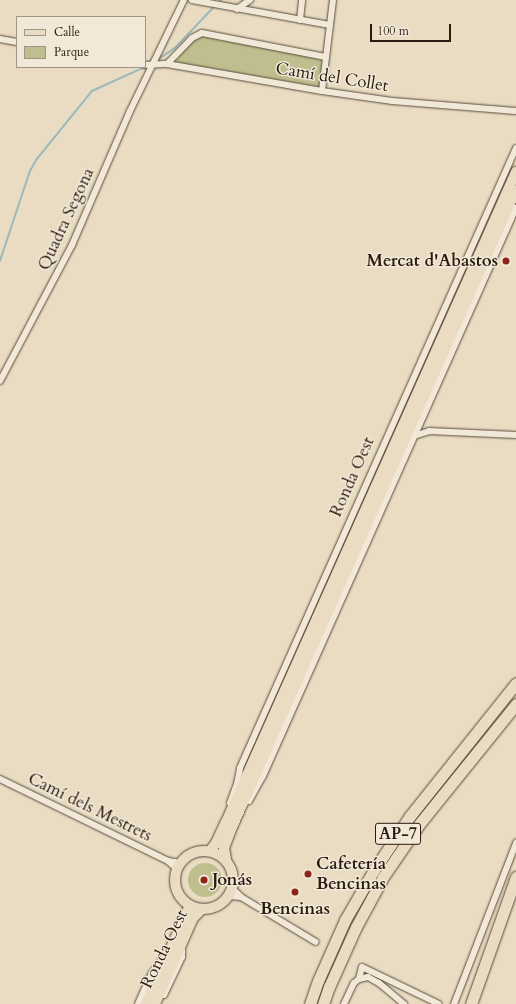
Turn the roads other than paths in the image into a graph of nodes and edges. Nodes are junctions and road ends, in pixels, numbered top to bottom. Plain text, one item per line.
1 (184, 0) edge
2 (192, 0) edge
3 (302, 0) edge
4 (333, 0) edge
5 (249, 1) edge
6 (237, 9) junction
7 (245, 10) junction
8 (300, 20) junction
9 (330, 25) junction
10 (0, 38) edge
11 (16, 42) edge
12 (326, 57) junction
13 (167, 64) junction
14 (148, 65) edge
15 (322, 91) junction
16 (516, 111) edge
17 (516, 148) edge
18 (516, 172) edge
19 (516, 190) edge
20 (516, 208) edge
21 (0, 381) edge
22 (422, 419) junction
23 (429, 432) junction
24 (516, 435) edge
25 (414, 436) junction
26 (516, 684) edge
27 (516, 704) edge
28 (0, 779) edge
29 (229, 824) junction
30 (516, 843) edge
31 (210, 851) junction
32 (226, 859) junction
33 (179, 866) junction
34 (516, 877) edge
35 (231, 892) junction
36 (190, 905) junction
37 (202, 909) junction
38 (179, 940) junction
39 (316, 942) dead end
40 (359, 979) junction
41 (138, 1004) edge
42 (146, 1004) edge
43 (154, 1004) edge
44 (160, 1004) edge
45 (310, 1004) edge
46 (323, 1004) edge
47 (344, 1004) edge
48 (404, 1004) edge
49 (439, 1004) edge
50 (454, 1004) edge
51 (471, 1004) edge

1 - 14 street, Quadra Segona
2 - 6 street
3 - 8 street
4 - 9 street
5 - 6 street
5 - 7 street
6 - 7 street
7 - 8 street
8 - 9 street
9 - 12 street
10 - 11 street
12 - 13 street
12 - 15 street
13 - 14 street, Camí del Collet
13 - 15 street, Camí del Collet
14 - 21 street, Quadra Segona
15 - 16 street, Camí del Collet
17 - 29 street, Ronda Oest
18 - 29 main road, Ronda Oest
19 - 29 main road, Ronda Oest
20 - 22 street, Ronda Oest
22 - 23 street
22 - 25 street, Ronda Oest
23 - 24 street
23 - 25 street
25 - 29 street, Ronda Oest
26 - 45 highway, AP-7
27 - 46 highway, AP-7
28 - 33 street, Camí dels Mestrets
29 - 31 main road, Ronda Oest
29 - 32 main road, Ronda Oest
30 - 50 street
31 - 32 main road
31 - 33 main road
32 - 35 main road
33 - 36 main road
34 - 51 highway
35 - 37 main road
35 - 39 street
36 - 37 main road
36 - 38 main road, Ronda Oest
37 - 38 main road, Ronda Oest
38 - 41 street, Ronda Oest
38 - 42 main road, Ronda Oest
38 - 43 main road, Ronda Oest
38 - 44 street
40 - 47 street
40 - 48 street
40 - 49 street

